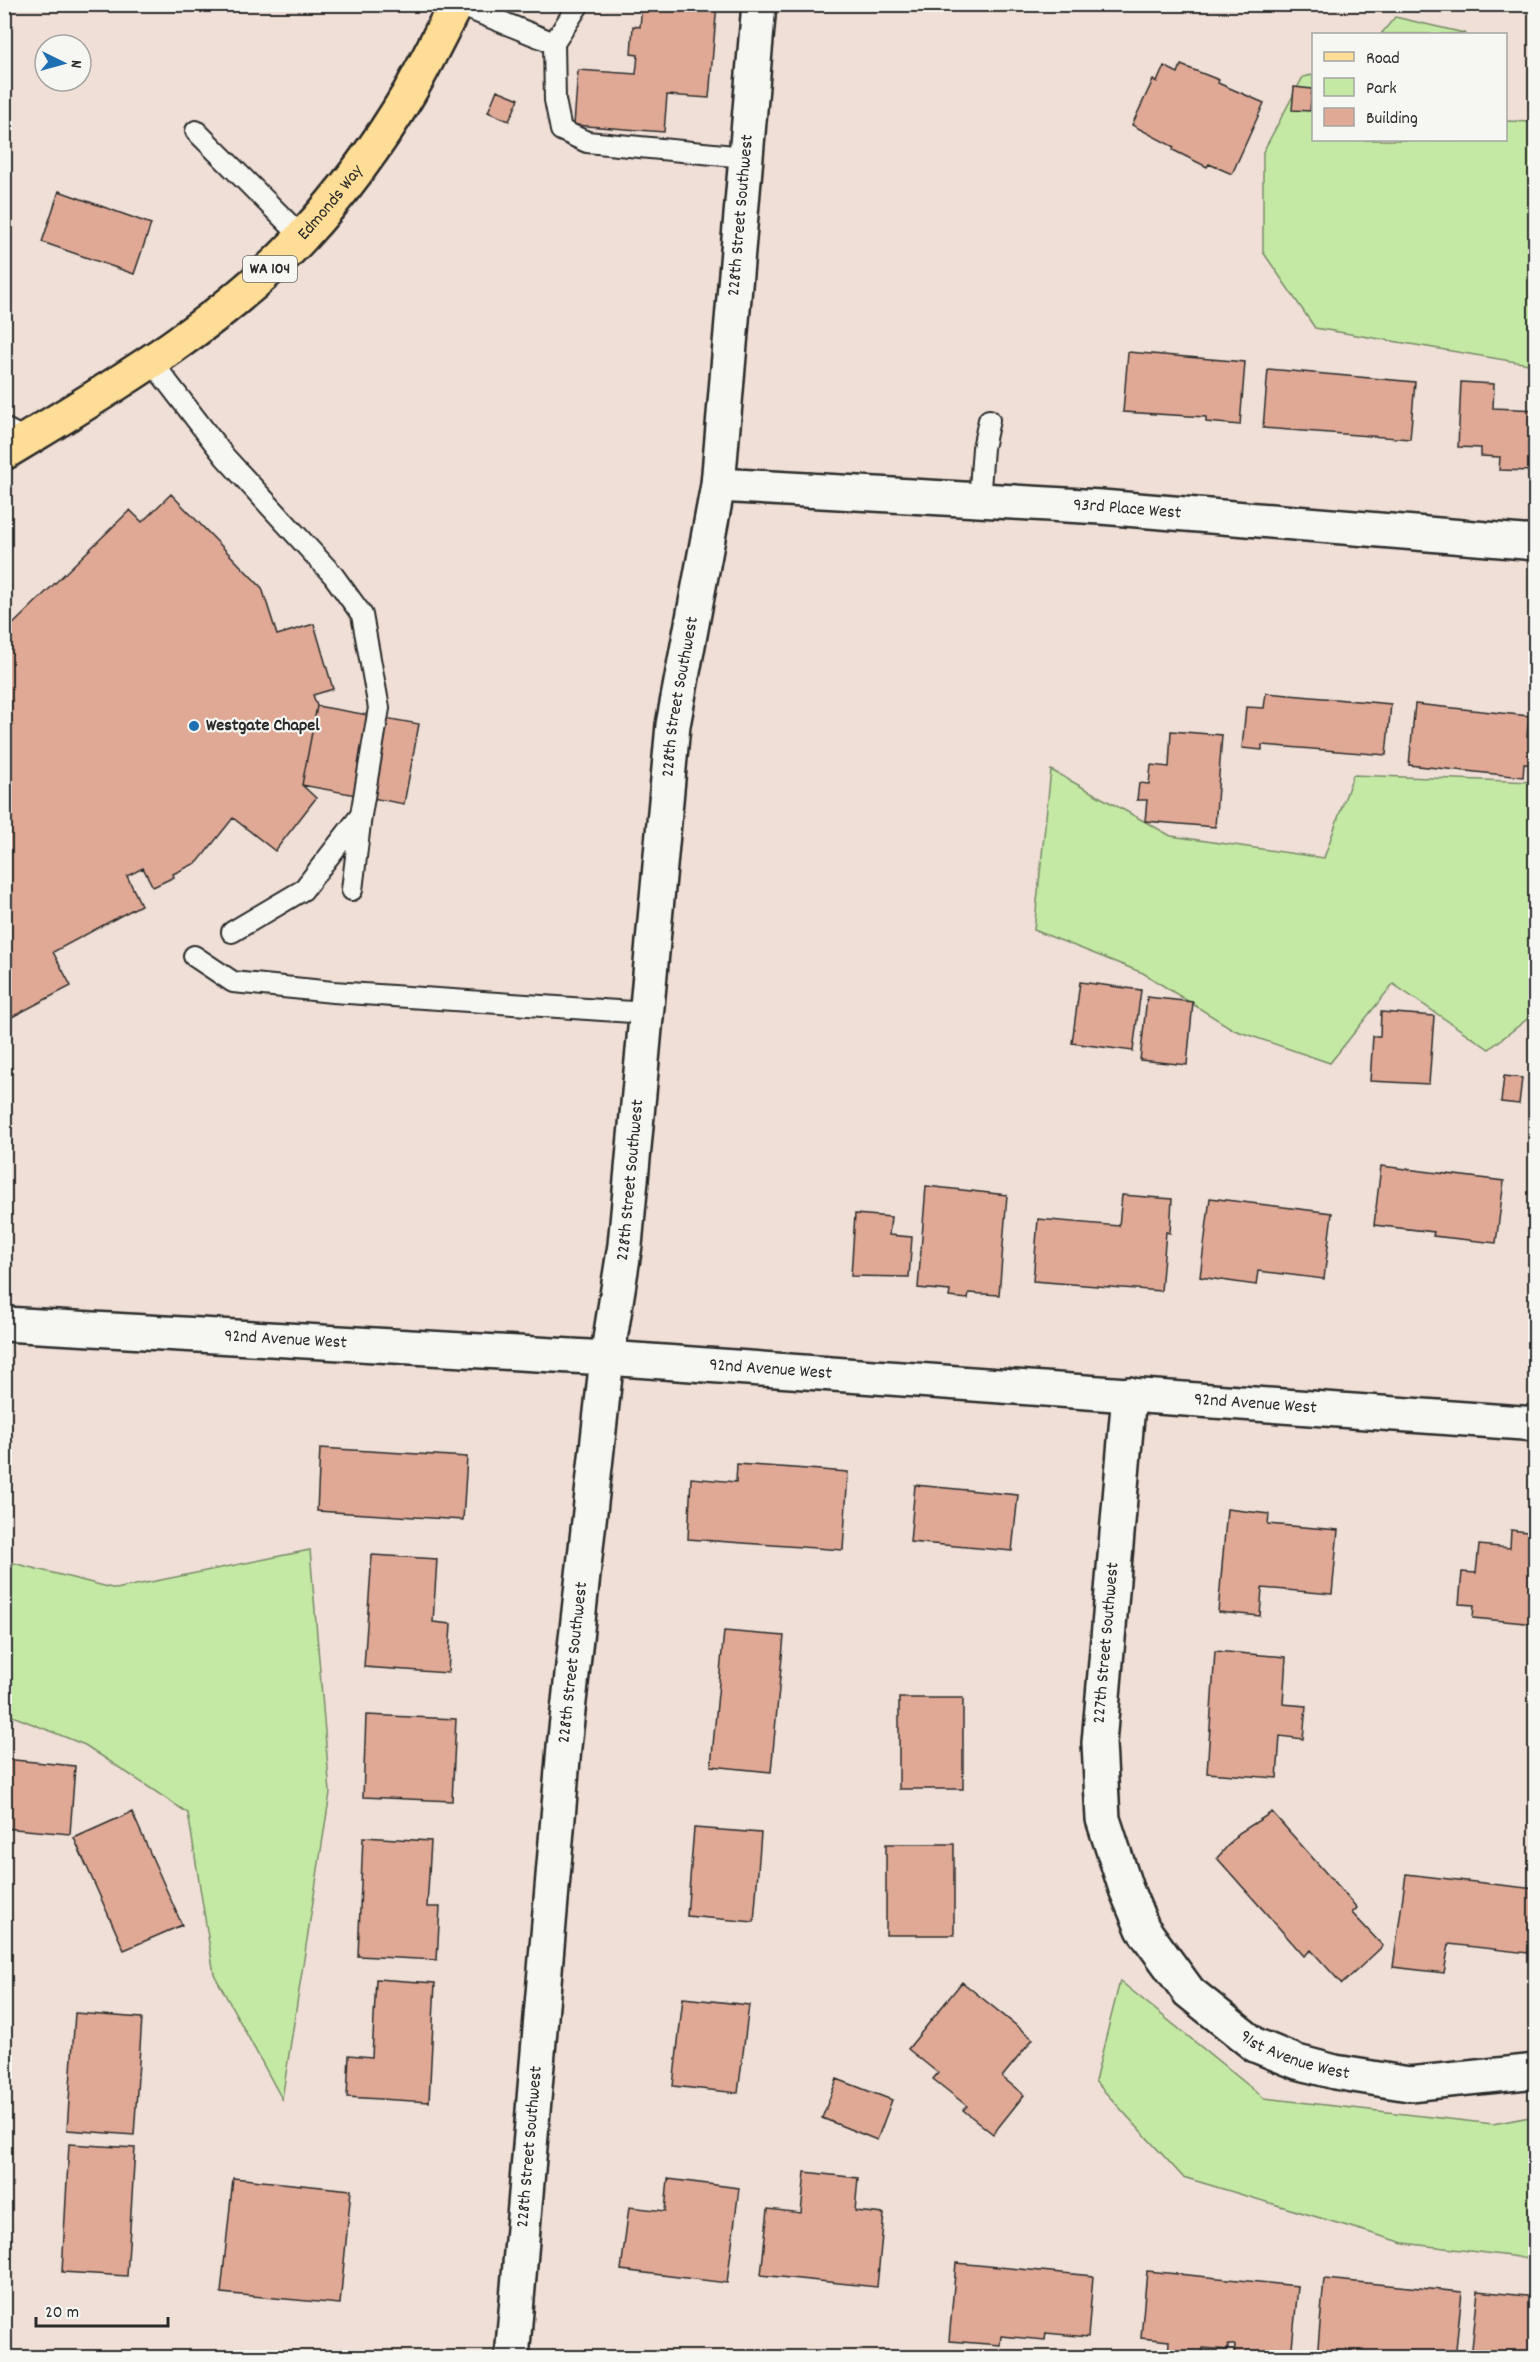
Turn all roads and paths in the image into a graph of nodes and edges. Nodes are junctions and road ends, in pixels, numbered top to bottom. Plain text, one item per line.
1 (456, 4) edge
2 (579, 4) edge
3 (759, 4) edge
4 (554, 43) junction
5 (196, 131) dead end
6 (745, 157) junction
7 (302, 237) junction
8 (152, 362) junction
9 (989, 420) dead end
10 (12, 440) edge
11 (718, 485) junction
12 (979, 502) junction
13 (1536, 543) edge
14 (361, 815) junction
15 (352, 890) dead end
16 (232, 932) dead end
17 (194, 956) dead end
18 (647, 1013) junction
19 (4, 1323) edge
20 (607, 1358) junction
21 (1129, 1394) junction
22 (1536, 1424) edge
23 (1126, 1889) joint
24 (1536, 2070) edge
25 (512, 2358) edge

1 - 4 lane
1 - 7 main road, Edmonds Way / WA 104
2 - 4 lane
3 - 6 street, 228th Street Southwest
4 - 6 lane
5 - 7 lane
6 - 11 street, 228th Street Southwest
7 - 8 main road, Edmonds Way / WA 104
8 - 10 main road, Edmonds Way / WA 104
8 - 14 lane
9 - 12 lane
11 - 12 street, 93rd Place West
11 - 18 street, 228th Street Southwest
12 - 13 street, 93rd Place West
14 - 15 lane
14 - 16 lane
17 - 18 lane
18 - 20 street, 228th Street Southwest
19 - 20 street, 92nd Avenue West
20 - 21 street, 92nd Avenue West
20 - 25 street, 228th Street Southwest
21 - 22 street, 92nd Avenue West
21 - 23 street, 227th Street Southwest
23 - 24 street, 91st Avenue West

